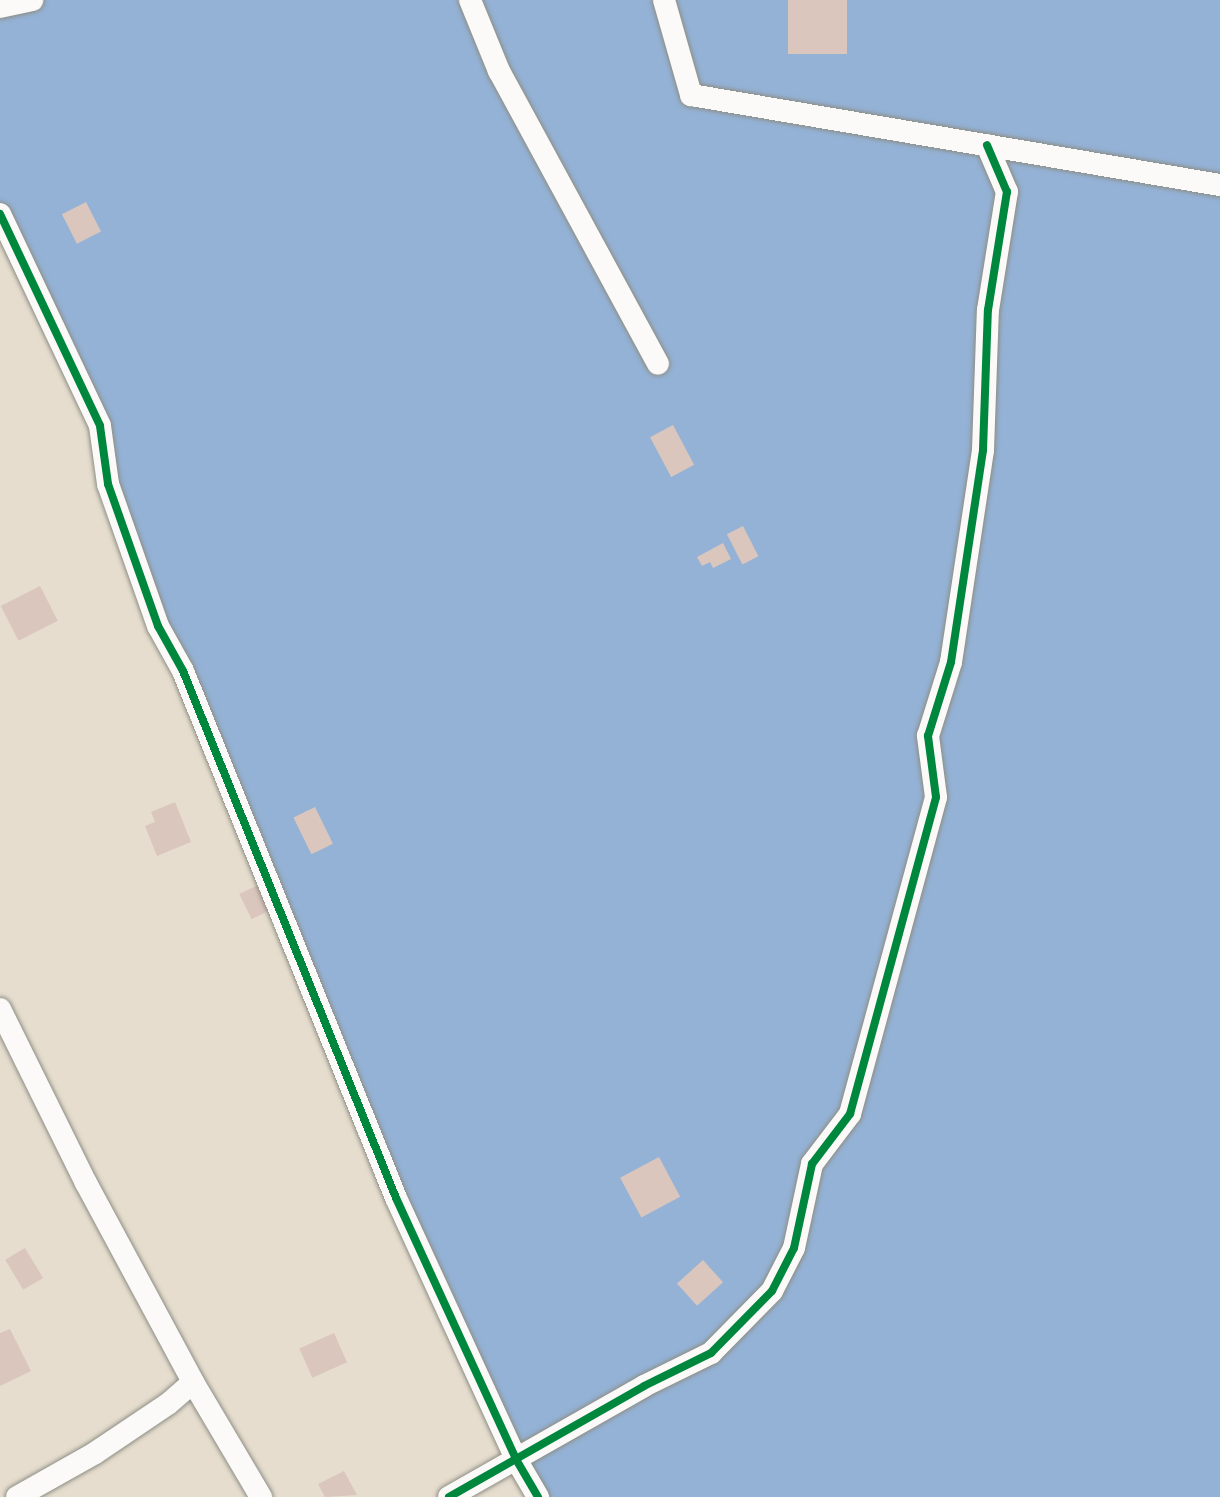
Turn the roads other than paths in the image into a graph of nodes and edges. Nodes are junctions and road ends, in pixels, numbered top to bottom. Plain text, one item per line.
1 (32, 0) edge
2 (470, 0) edge
3 (664, 0) edge
4 (0, 7) edge
5 (987, 145) junction
6 (1220, 185) edge
7 (0, 214) edge
8 (658, 364) dead end
9 (1, 1014) edge
10 (193, 1382) junction
11 (517, 1461) junction
12 (17, 1497) edge
13 (261, 1497) edge
14 (449, 1497) edge
15 (538, 1497) edge

1 - 4 street
2 - 8 street
3 - 5 street
5 - 6 street
5 - 11 street
7 - 11 street
9 - 10 street
10 - 12 street
10 - 13 street
11 - 14 street
11 - 15 street

